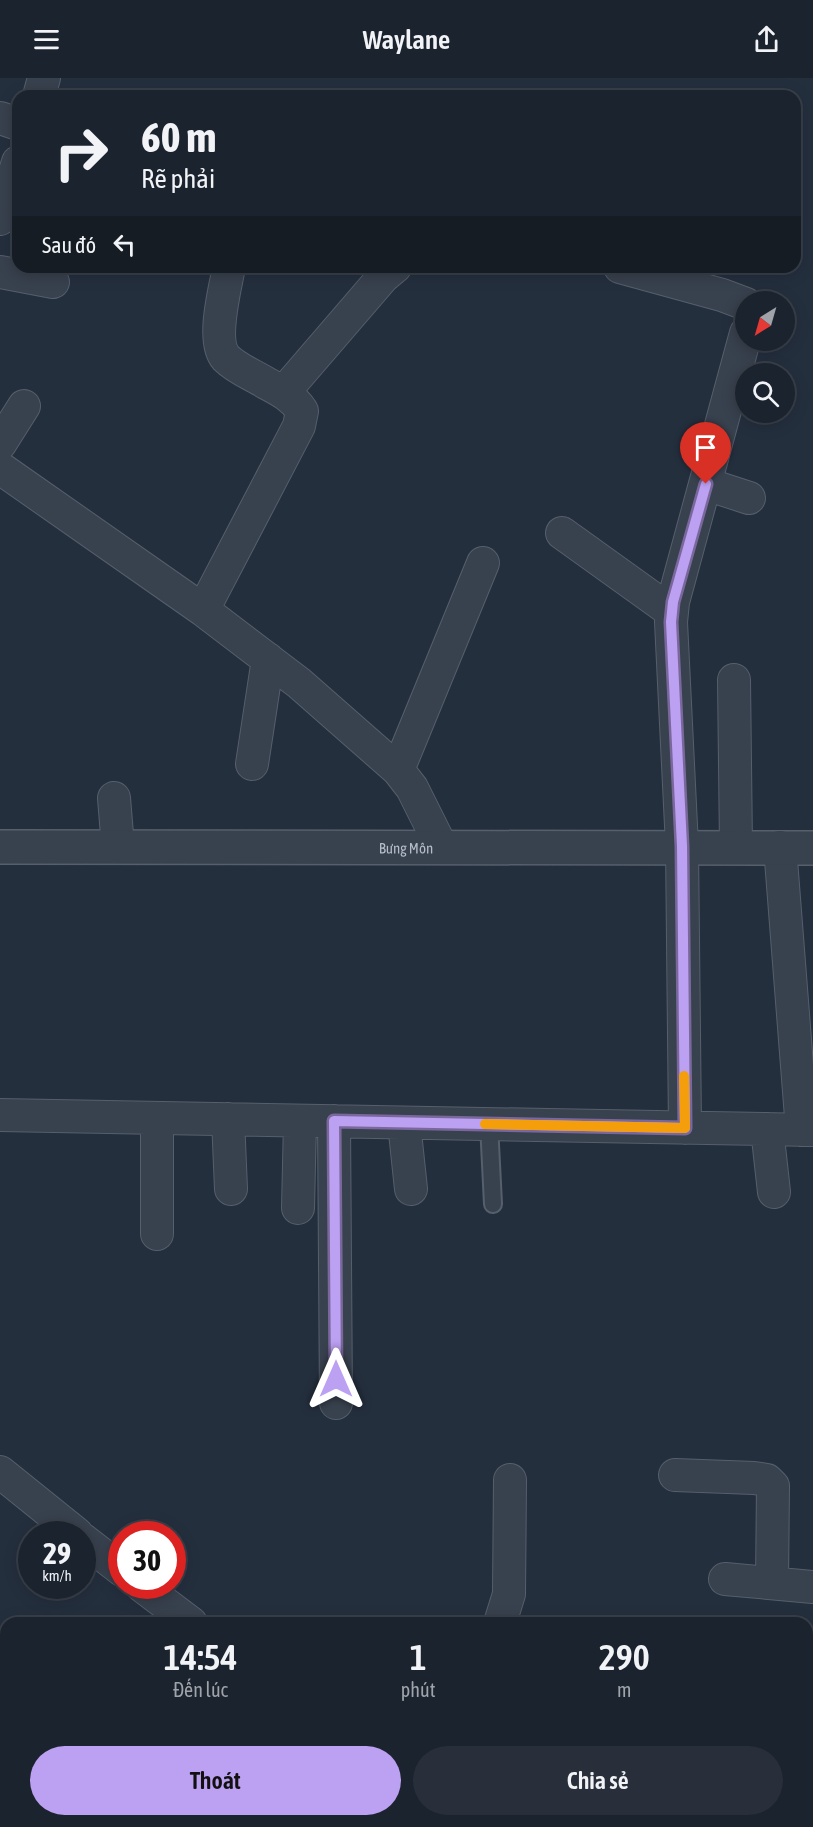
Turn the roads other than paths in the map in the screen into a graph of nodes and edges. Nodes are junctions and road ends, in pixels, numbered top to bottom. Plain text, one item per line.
1 (0, 272) edge
2 (228, 273) edge
3 (388, 273) edge
4 (642, 273) edge
5 (53, 282) dead end
6 (735, 300) edge
7 (741, 351) edge
8 (284, 392) junction
9 (24, 406) dead end
10 (0, 444) edge
11 (0, 468) edge
12 (706, 484) junction
13 (750, 498) dead end
14 (562, 533) dead end
15 (483, 563) dead end
16 (203, 610) junction
17 (672, 612) junction
18 (267, 658) junction
19 (734, 680) dead end
20 (252, 764) dead end
21 (398, 770) junction
22 (114, 798) dead end
23 (441, 846) junction
24 (682, 846) junction
25 (0, 847) edge
26 (118, 847) junction
27 (736, 847) junction
28 (780, 847) junction
29 (813, 848) edge
30 (0, 1115) edge
31 (157, 1118) junction
32 (228, 1119) junction
33 (300, 1121) junction
34 (334, 1121) junction
35 (404, 1123) junction
36 (489, 1124) junction
37 (685, 1128) junction
38 (767, 1129) junction
39 (808, 1130) edge
40 (231, 1188) dead end
41 (411, 1189) dead end
42 (774, 1192) dead end
43 (493, 1204) dead end
44 (298, 1208) dead end
45 (157, 1234) dead end
46 (336, 1403) dead end
47 (0, 1472) edge
48 (675, 1475) dead end
49 (510, 1480) dead end
50 (61, 1521) edge
51 (96, 1550) edge
52 (108, 1559) edge
53 (725, 1580) dead end
54 (772, 1583) junction
55 (813, 1587) edge
56 (159, 1599) edge
57 (183, 1617) edge
58 (502, 1617) edge

1 - 5 street
2 - 8 street
3 - 8 street
4 - 6 street
7 - 12 street
8 - 16 street
9 - 10 street
11 - 16 street
12 - 13 street
12 - 17 street
14 - 17 street
15 - 21 street
16 - 18 street
17 - 24 street
18 - 20 street
18 - 21 street
19 - 27 street
21 - 23 street
22 - 26 street
23 - 24 street, Bưng Môn
23 - 26 street, Bưng Môn
24 - 27 street, Bưng Môn
24 - 37 street
25 - 26 street, Bưng Môn
27 - 28 street, Bưng Môn
28 - 29 street, Bưng Môn
28 - 39 street
30 - 31 street
31 - 32 street
31 - 45 street
32 - 33 street
32 - 40 street
33 - 34 street
33 - 44 street
34 - 35 street
34 - 46 street
35 - 36 street
35 - 41 street
36 - 37 street
36 - 43 lane
37 - 38 street
38 - 39 street
38 - 42 street
47 - 50 street
48 - 54 street
49 - 58 street
51 - 52 street
53 - 54 street
54 - 55 street
56 - 57 street

